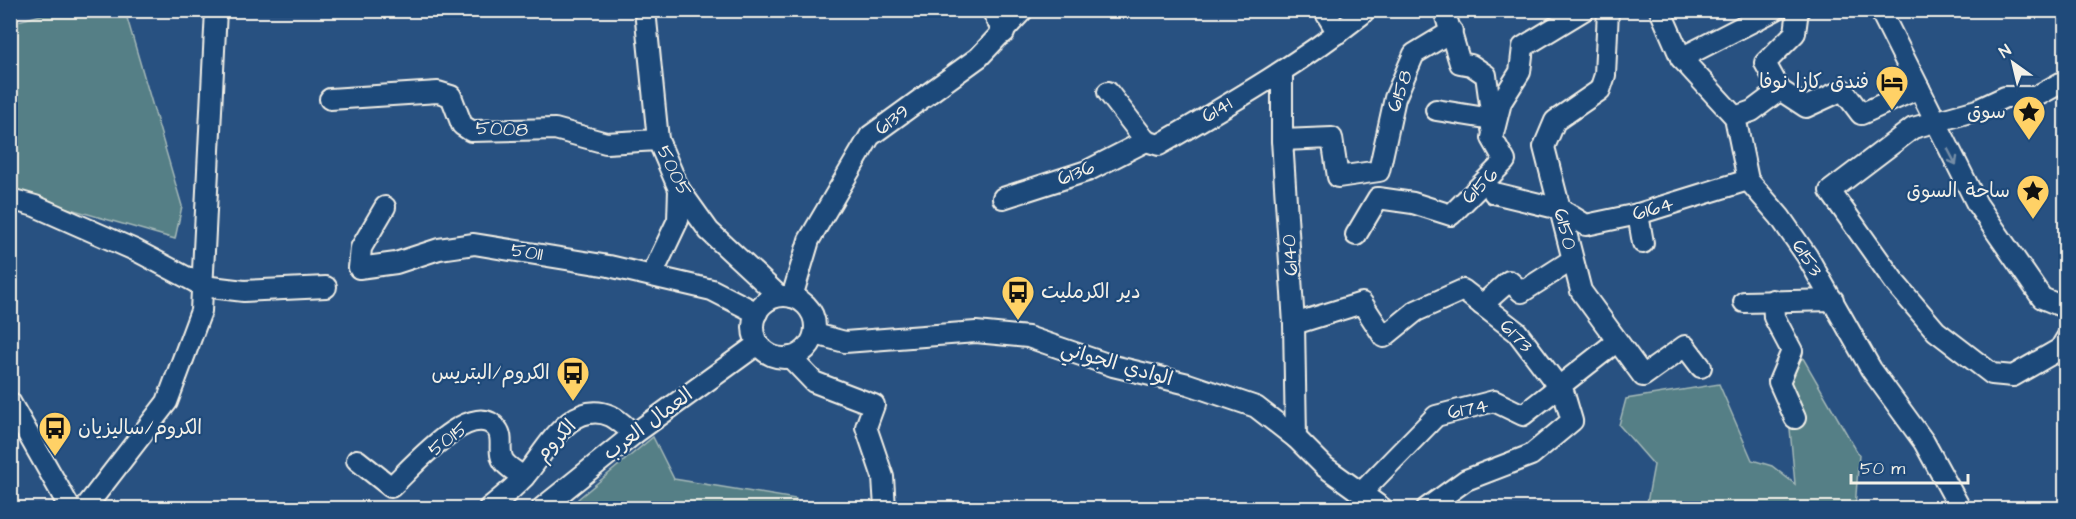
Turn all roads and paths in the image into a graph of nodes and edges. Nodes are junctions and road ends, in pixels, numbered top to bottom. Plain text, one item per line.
1 (216, 10) edge
2 (645, 10) edge
3 (992, 10) edge
4 (1023, 10) edge
5 (1324, 10) edge
6 (1361, 10) edge
7 (1444, 10) edge
8 (1584, 10) edge
9 (1608, 10) edge
10 (1660, 10) edge
11 (1775, 10) edge
12 (1798, 10) edge
13 (1880, 10) edge
14 (1452, 31) junction
15 (1004, 33) junction
16 (1338, 33) junction
17 (1681, 58) junction
18 (1282, 72) junction
19 (2066, 81) edge
20 (1919, 88) junction
21 (1780, 90) junction
22 (1108, 92) dead end
23 (330, 99) dead end
24 (1436, 110) dead end
25 (1735, 117) junction
26 (1935, 123) junction
27 (1492, 128) junction
28 (658, 140) junction
29 (1282, 140) junction
30 (1146, 141) junction
31 (1748, 180) junction
32 (679, 189) junction
33 (1494, 193) dead end
34 (1003, 198) dead end
35 (10, 199) edge
36 (385, 207) dead end
37 (1560, 209) junction
38 (1638, 214) junction
39 (1356, 235) dead end
40 (1643, 243) dead end
41 (1572, 260) junction
42 (652, 275) junction
43 (203, 286) junction
44 (326, 287) dead end
45 (786, 297) junction
46 (1773, 300) junction
47 (1833, 300) junction
48 (1744, 302) dead end
49 (1482, 304) junction
50 (2066, 308) edge
51 (757, 313) junction
52 (2066, 322) edge
53 (1294, 324) junction
54 (815, 334) junction
55 (2066, 339) edge
56 (1616, 342) junction
57 (758, 344) junction
58 (790, 357) junction
59 (1701, 367) dead end
60 (1558, 387) junction
61 (10, 402) edge
62 (1795, 418) dead end
63 (633, 434) junction
64 (1296, 438) junction
65 (357, 460) dead end
66 (524, 477) junction
67 (1360, 493) junction
68 (70, 508) edge
69 (85, 508) edge
70 (489, 508) edge
71 (542, 508) edge
72 (885, 508) edge
73 (1382, 508) edge
74 (1427, 508) edge
75 (1959, 508) edge

1 - 43 street
2 - 28 street, 5005
3 - 15 street
4 - 15 street, 6139
5 - 16 street
6 - 16 street, 6141
7 - 14 street
8 - 27 street, 6156
9 - 37 street, 6150
10 - 17 street
11 - 17 street
12 - 21 street
13 - 20 street
14 - 27 street
14 - 29 street, 6158
15 - 45 street, 6139
16 - 18 street, 6141
17 - 25 street
18 - 29 street, 6140
18 - 30 street, 6141
19 - 26 street
20 - 21 street
20 - 26 street
21 - 25 street
22 - 30 street
23 - 28 street, 5008
24 - 27 street
25 - 31 street, 6153
26 -> 50 street
26 - 55 street
27 - 39 street, 6156
28 - 32 street, 5005
29 - 53 street, 6140
30 - 34 street, 6136
31 - 38 street, 6164
31 - 47 street, 6153
32 - 42 street
32 - 45 street, 5005
33 - 37 street, 6164
35 - 43 street
36 - 42 street, 5011
37 - 38 street, 6164
37 - 41 street, 6150
38 - 40 street
41 - 49 street
41 - 56 street, 6150
42 - 51 street, 5011
43 - 44 street
43 - 69 street
45 - 51 street
45 - 54 street
46 - 47 street
46 - 48 street
46 - 62 street
47 - 75 street, 6153
49 - 53 street, 6173
49 - 60 street, 6173
50 - 52 street
51 - 57 street
53 - 64 street, 6140
54 - 58 street
54 - 64 street, الوادي الجواني
56 - 59 street, 6150
56 - 60 street, 6174
57 - 58 street
57 - 63 street, العمال العرب
58 - 72 street
60 - 67 street, 6174
60 - 74 street, 6173
61 - 68 street
63 - 66 street, الكروم
63 - 71 street, العمال العرب
64 - 67 street, الوادي الجواني
65 - 66 street, 5015
66 - 70 street, الكروم
67 - 73 street, الوادي الجواني

